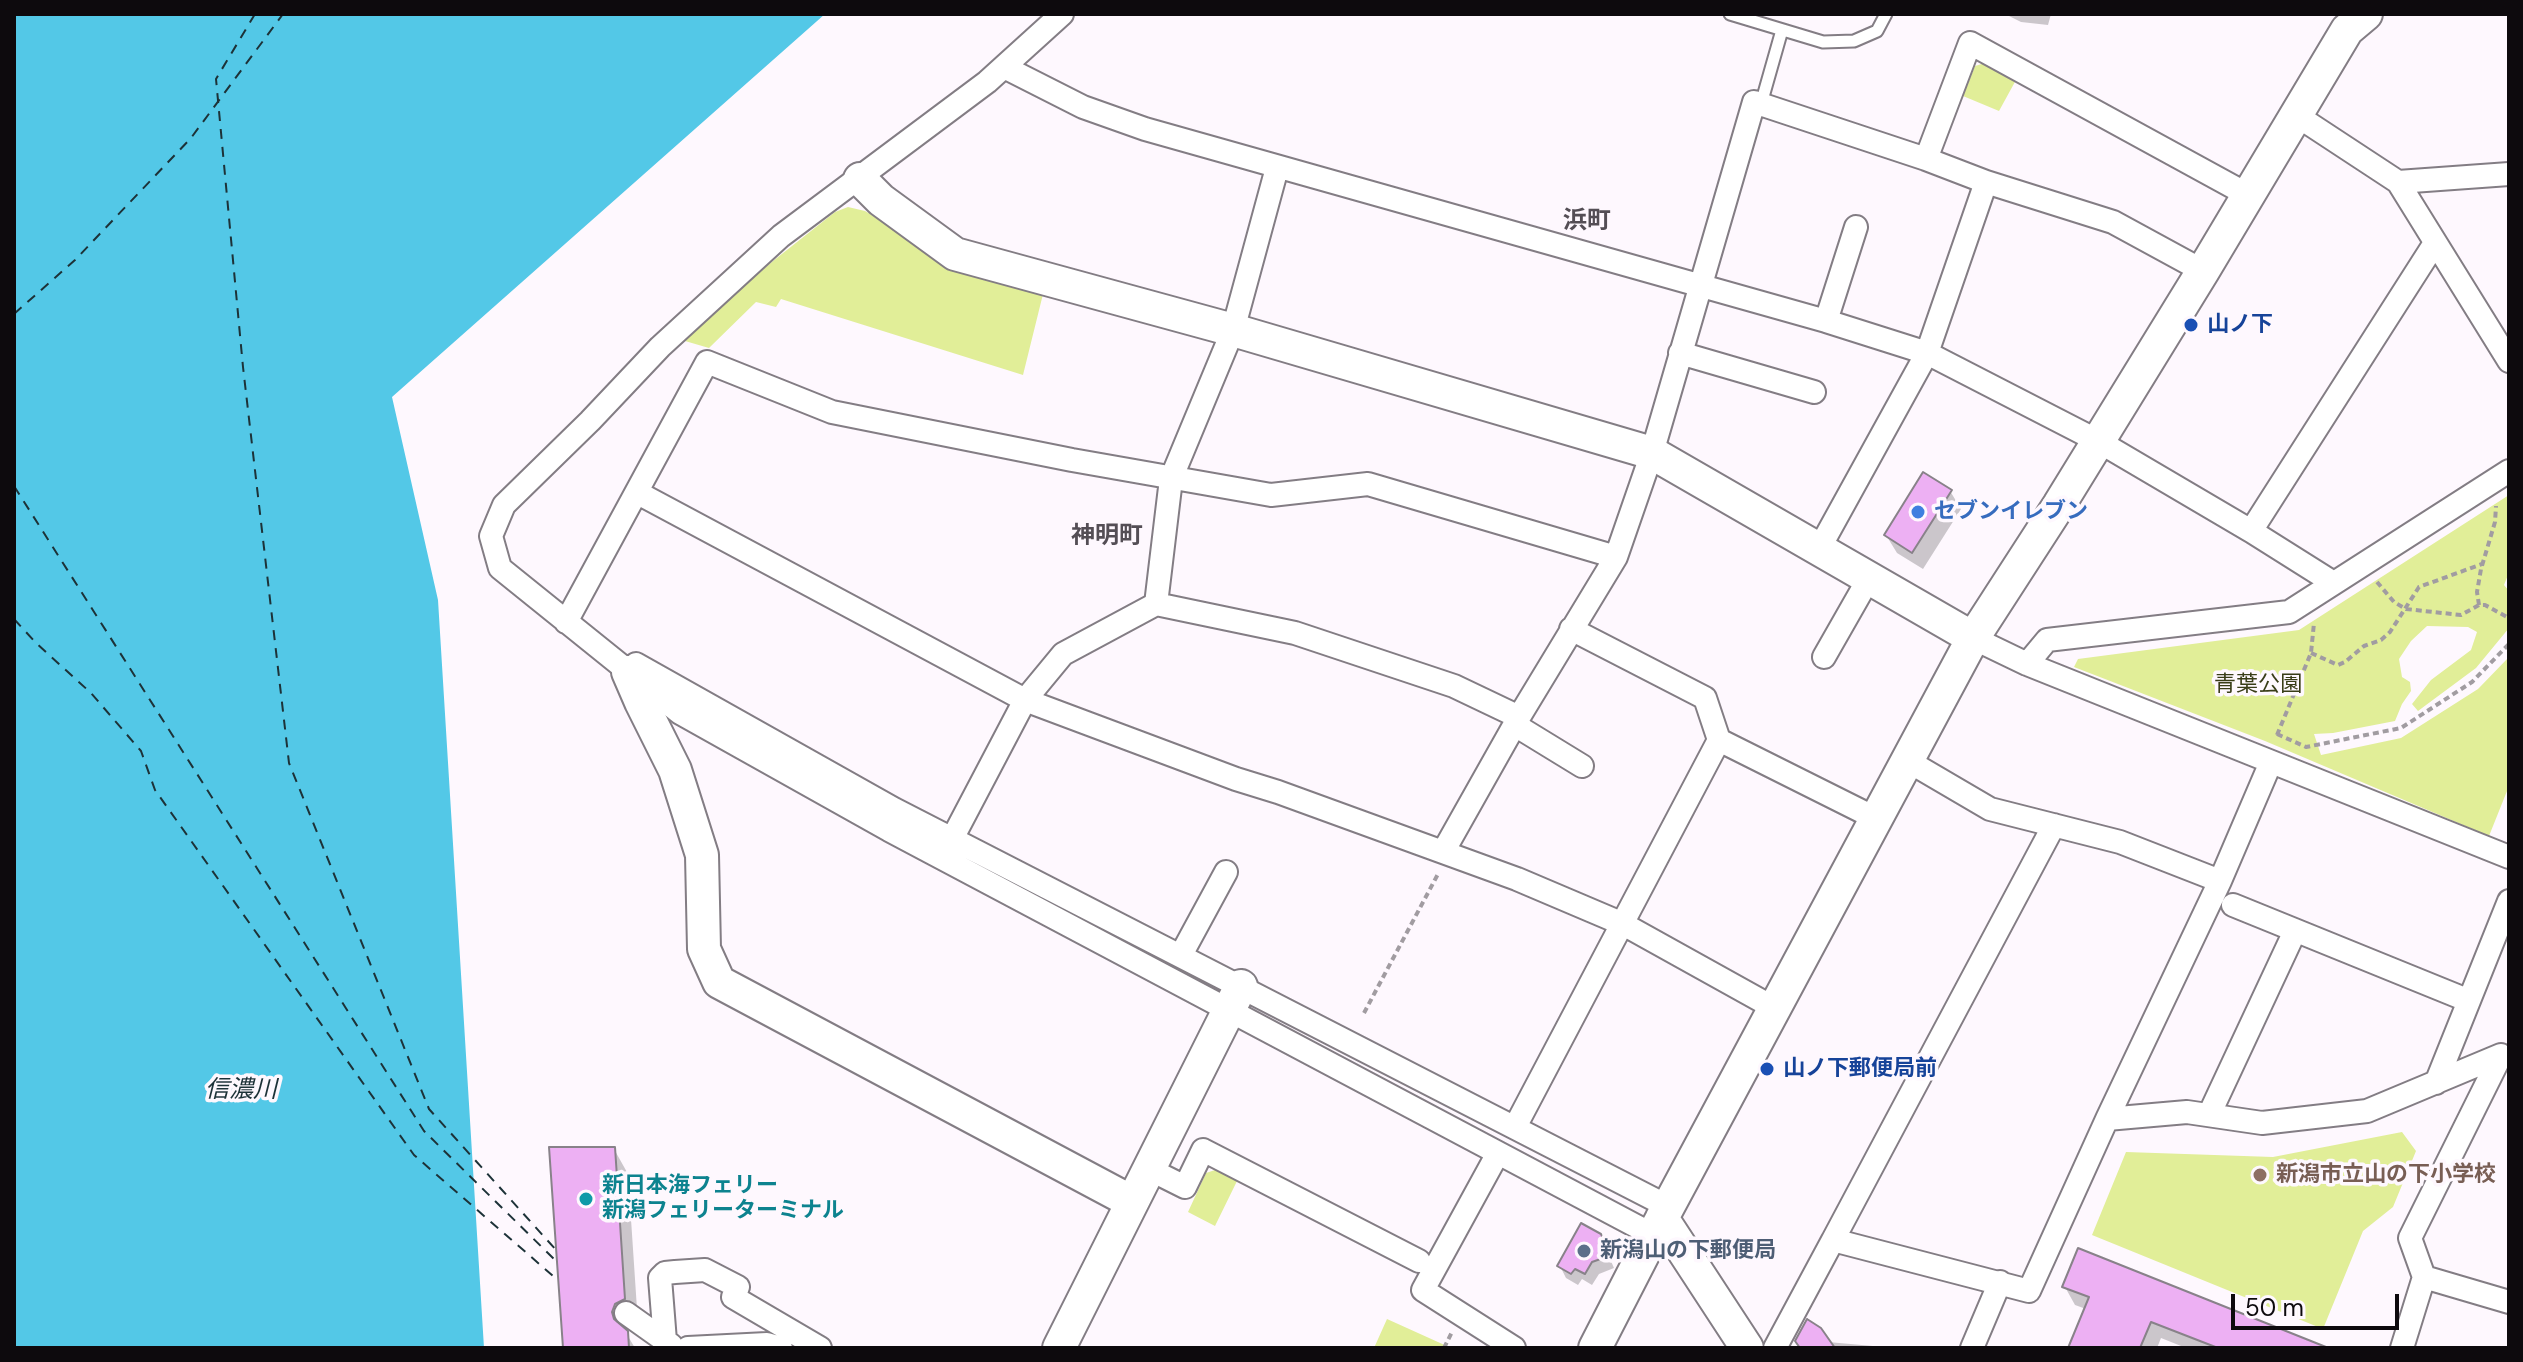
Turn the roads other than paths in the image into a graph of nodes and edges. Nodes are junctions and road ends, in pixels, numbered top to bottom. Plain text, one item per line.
1 (1062, 14) edge
2 (1730, 14) edge
3 (1876, 14) edge
4 (1886, 14) edge
5 (2366, 14) edge
6 (1757, 18) edge
7 (1782, 30) junction
8 (1877, 31) junction
9 (1004, 67) junction
10 (1761, 104) junction
11 (2296, 115) junction
12 (1926, 159) junction
13 (1277, 168) junction
14 (2509, 174) edge
15 (860, 179) junction
16 (1986, 182) junction
17 (2398, 182) junction
18 (2248, 195) junction
19 (1856, 227) dead end
20 (2435, 243) junction
21 (2203, 271) junction
22 (1700, 287) junction
23 (1826, 321) junction
24 (1233, 330) junction
25 (2502, 335) edge
26 (1680, 353) junction
27 (1927, 353) junction
28 (2509, 361) edge
29 (1814, 392) dead end
30 (2098, 441) junction
31 (1652, 453) junction
32 (2509, 471) edge
33 (1171, 479) junction
34 (638, 493) junction
35 (2251, 531) junction
36 (1819, 549) junction
37 (1616, 557) junction
38 (1869, 578) junction
39 (2325, 588) junction
40 (1156, 604) junction
41 (573, 627) junction
42 (1571, 629) junction
43 (1973, 638) junction
44 (1824, 657) dead end
45 (2027, 664) junction
46 (628, 672) junction
47 (1025, 700) junction
48 (1517, 721) junction
49 (1719, 740) junction
50 (2271, 755) junction
51 (1908, 761) junction
52 (1582, 766) dead end
53 (1877, 819) junction
54 (2054, 825) junction
55 (952, 839) junction
56 (1445, 854) junction
57 (2509, 857) edge
58 (1226, 872) dead end
59 (2220, 881) junction
60 (2509, 901) edge
61 (2233, 905) dead end
62 (1623, 924) junction
63 (2295, 931) junction
64 (1181, 955) junction
65 (1235, 998) junction
66 (2467, 1000) junction
67 (1776, 1009) junction
68 (2505, 1057) edge
69 (2436, 1083) junction
70 (2209, 1115) junction
71 (2107, 1119) junction
72 (1515, 1127) junction
73 (1498, 1153) junction
74 (1149, 1169) junction
75 (1132, 1202) junction
76 (1661, 1220) junction
77 (1833, 1240) junction
78 (1419, 1261) dead end
79 (2424, 1277) junction
80 (2000, 1282) junction
81 (2509, 1302) edge
82 (626, 1313) dead end
83 (670, 1344) edge
84 (688, 1348) edge
85 (781, 1348) edge
86 (820, 1348) edge
87 (1059, 1348) edge
88 (1514, 1348) edge
89 (1595, 1348) edge
90 (1747, 1348) edge
91 (1775, 1348) edge
92 (1972, 1348) edge
93 (2402, 1348) edge

1 - 9 street
2 - 6 lane
3 - 8 lane
4 - 8 lane
5 - 11 street
6 - 7 lane
7 - 8 lane
7 - 10 lane
9 - 13 street
9 - 15 street
10 - 12 street
10 - 22 street
11 - 17 street
11 - 18 street
12 - 16 street
12 - 18 street
13 - 22 street
13 - 24 street
14 - 17 street
15 - 24 street
15 - 41 street
16 - 21 street
16 - 27 street
17 - 20 street
18 - 21 street
19 - 23 street
20 - 25 street
20 - 35 street
21 - 30 street
22 - 23 street
22 - 26 street
23 - 27 street
24 - 31 street
24 - 33 street
25 - 28 street
26 - 29 street
26 - 31 street
27 - 30 street
27 - 36 street
30 - 35 street
30 - 43 street
31 - 36 street
31 - 37 street
32 - 39 street
33 - 34 street
33 - 37 street
33 - 40 street
34 - 41 street
34 - 47 street
35 - 39 street
36 - 38 street
37 - 42 street
38 - 43 street
38 - 44 street
39 - 45 street
40 - 47 street
40 - 48 street
41 - 46 street
41 - 55 street
42 - 48 street
42 - 49 street
43 - 45 street
43 - 51 street
45 - 50 street
46 - 65 street
46 - 75 street
47 - 55 street
47 - 56 street
48 - 52 street
48 - 56 street
49 - 53 street
49 - 62 street
50 - 57 street
50 - 59 street
51 - 53 street
51 - 54 street
53 - 67 street
54 - 59 street
54 - 77 street
55 - 64 street
56 - 62 street
58 - 64 street
59 - 71 street
60 - 66 street
61 - 63 street
62 - 67 street
62 - 72 street
63 - 66 street
63 - 70 street
64 - 65 street
65 - 72 street
65 - 73 street
65 - 74 street
66 - 69 street
67 - 76 street
68 - 69 street
68 - 79 street
69 - 70 street
70 - 71 street
71 - 80 street
72 - 76 street
73 - 76 street
73 - 88 street
74 - 75 street
74 - 78 street
75 - 87 street
76 - 89 street
76 - 90 street
77 - 80 street
77 - 91 street
79 - 81 street
79 - 93 street
80 - 92 street
82 - 83 street
83 - 86 street
84 - 85 street

